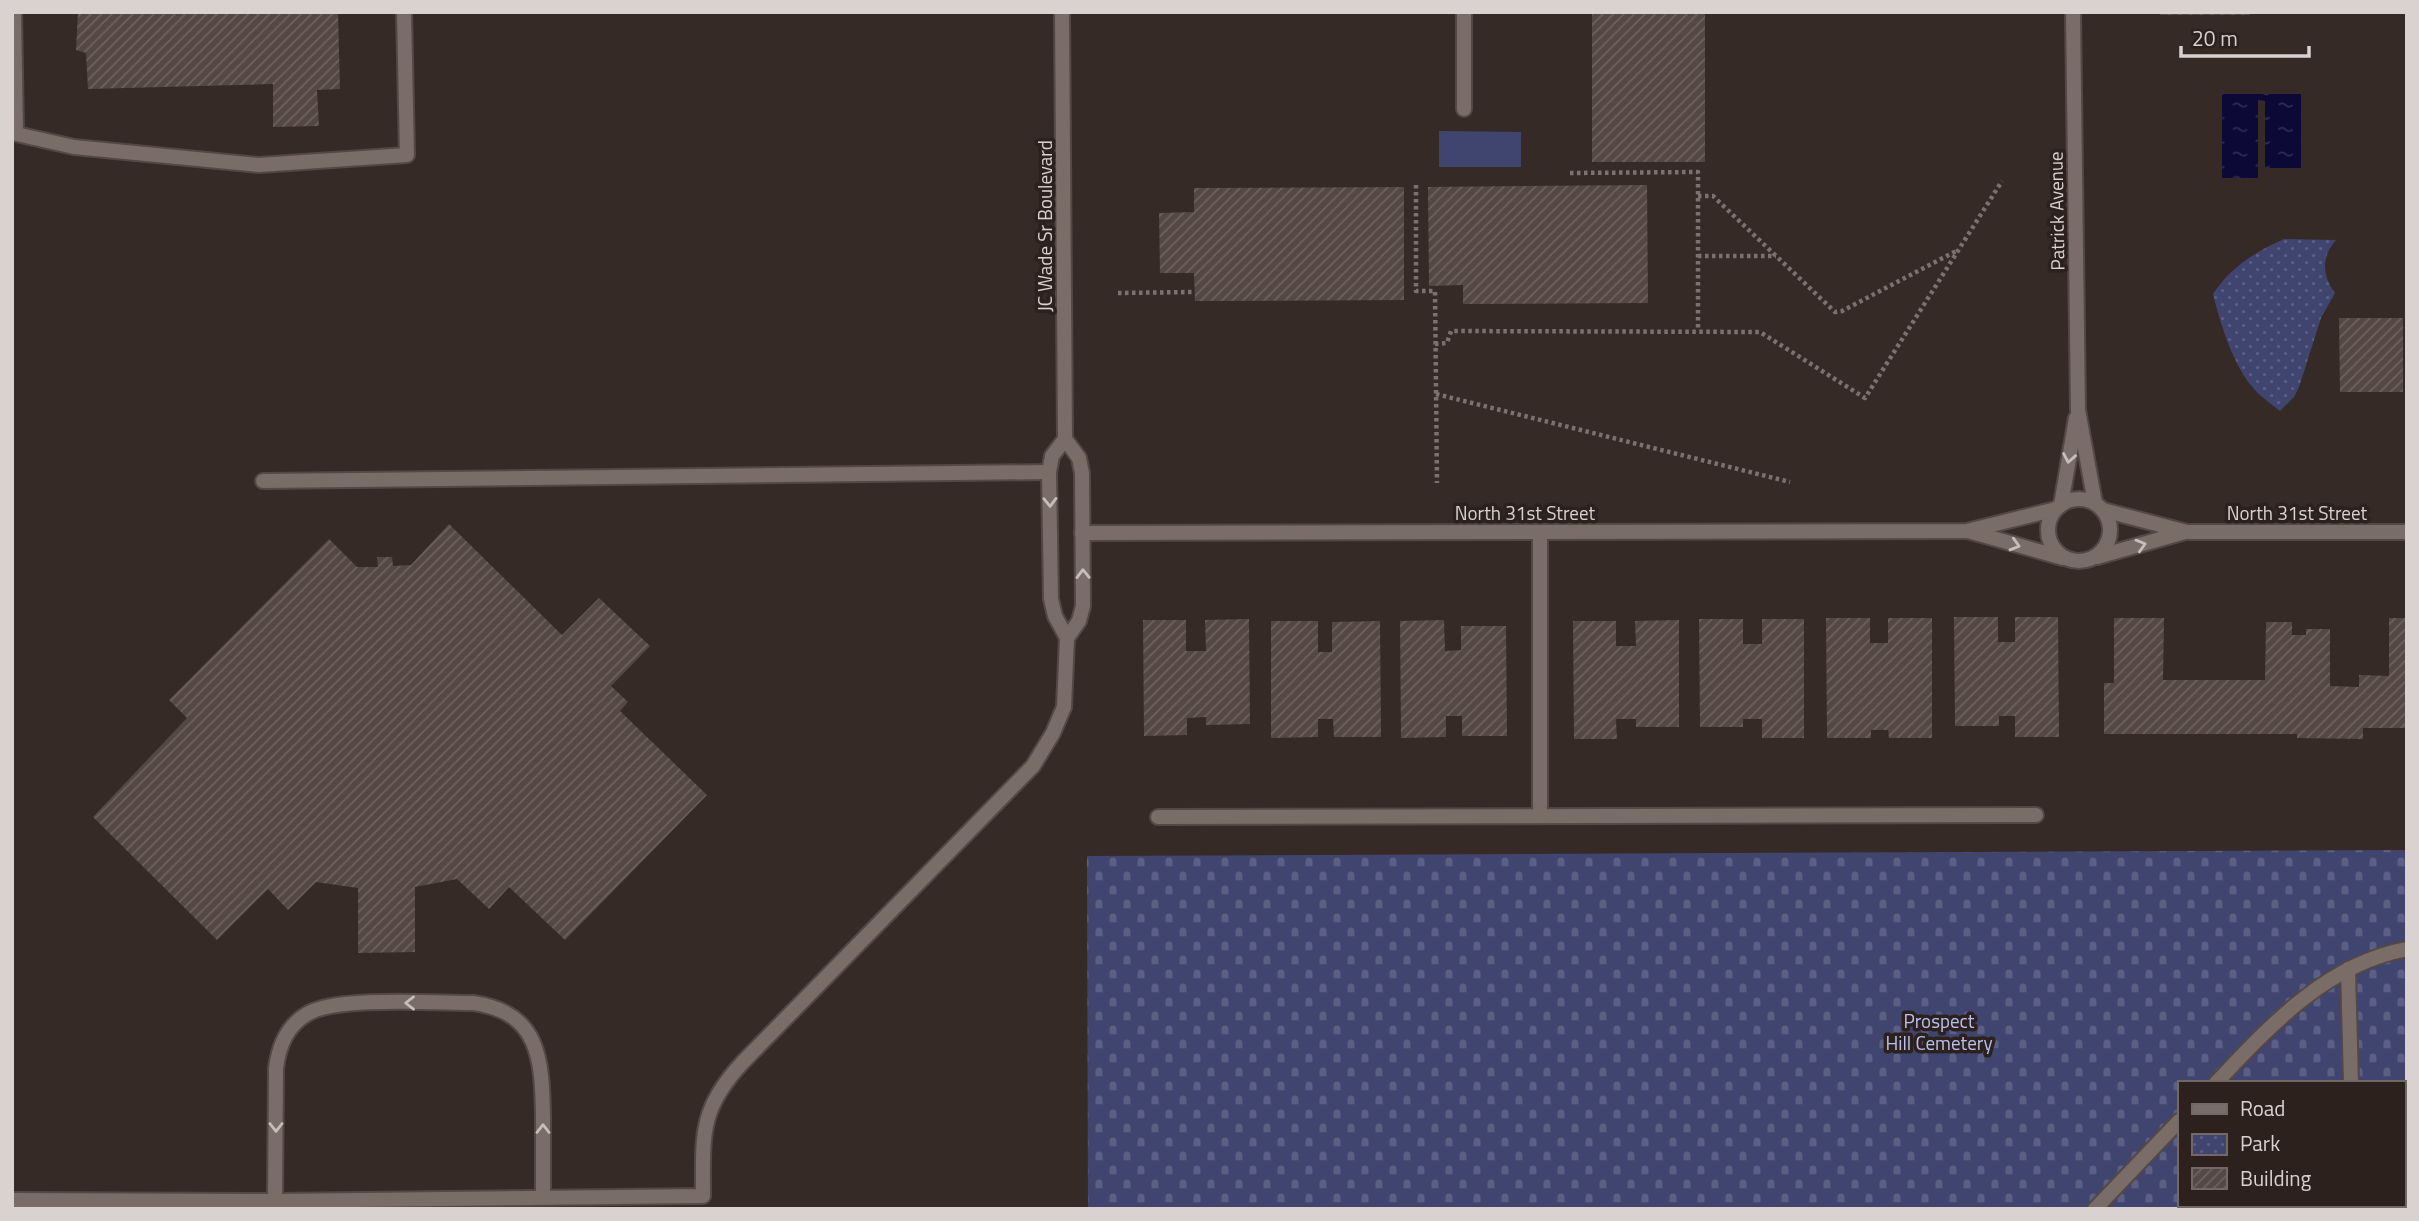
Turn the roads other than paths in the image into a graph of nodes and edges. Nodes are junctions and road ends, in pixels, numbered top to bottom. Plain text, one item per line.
1 (13, 12) edge
2 (404, 12) edge
3 (1062, 12) edge
4 (1464, 12) edge
5 (2073, 12) edge
6 (1464, 109) dead end
7 (14, 133) edge
8 (2078, 410) junction
9 (1065, 439) junction
10 (1049, 472) junction
11 (263, 481) dead end
12 (2099, 506) junction
13 (2058, 507) junction
14 (1540, 531) junction
15 (1967, 531) junction
16 (2187, 531) junction
17 (2407, 532) edge
18 (1082, 533) junction
19 (2063, 558) junction
20 (2096, 558) junction
21 (1067, 638) junction
22 (2036, 815) dead end
23 (1540, 816) junction
24 (1158, 817) dead end
25 (2407, 949) edge
26 (2348, 969) junction
27 (2218, 1081) edge
28 (2351, 1081) edge
29 (2178, 1122) edge
30 (543, 1197) junction
31 (12, 1200) edge
32 (275, 1200) junction
33 (703, 1202) edge
34 (2095, 1209) edge

1 - 7 street
2 - 7 street
3 - 9 street, JC Wade Sr Boulevard
4 - 6 street
5 - 8 street, Patrick Avenue
8 - 12 street, Patrick Avenue
8 -> 13 street, Patrick Avenue
9 - 10 street, JC Wade Sr Boulevard
9 - 18 street, JC Wade Sr Boulevard
10 - 11 street
10 -> 21 street, JC Wade Sr Boulevard
12 - 13 street
12 - 16 street, North 31st Street
12 - 20 street
13 - 15 street, North 31st Street
13 - 19 street
14 - 15 street, North 31st Street
14 - 18 street, North 31st Street
14 - 23 street
15 -> 19 street, North 31st Street
16 - 17 street, North 31st Street
20 -> 16 street, North 31st Street
21 -> 18 street, JC Wade Sr Boulevard
19 - 20 street
21 - 33 street, JC Wade Sr Boulevard
22 - 23 street
23 - 24 street
25 - 26 street
26 - 27 street
26 - 28 street
29 - 34 street
30 - 32 street
30 -> 32 street
30 - 33 street
31 - 32 street

